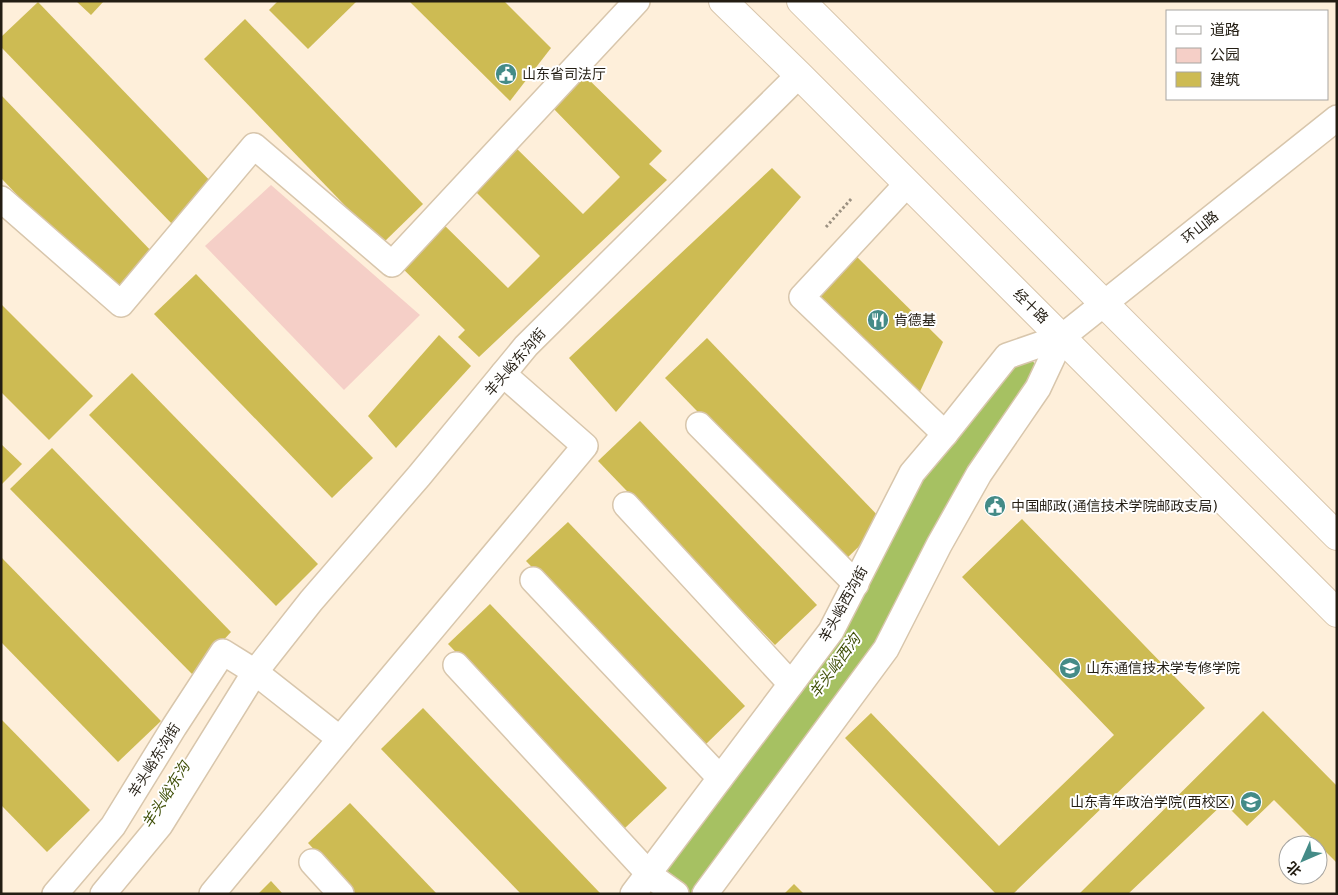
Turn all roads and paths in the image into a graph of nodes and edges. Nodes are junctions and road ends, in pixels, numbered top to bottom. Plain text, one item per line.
1 (637, 1) edge
2 (723, 1) edge
3 (801, 1) edge
4 (799, 74) junction
5 (1337, 118) edge
6 (907, 184) junction
7 (852, 198) dead end
8 (1, 199) edge
9 (826, 228) dead end
10 (1105, 303) junction
11 (1062, 337) junction
12 (503, 374) junction
13 (699, 425) dead end
14 (945, 434) junction
15 (626, 505) dead end
16 (1337, 536) edge
17 (533, 580) dead end
18 (856, 584) junction
19 (1337, 613) edge
20 (456, 665) dead end
21 (255, 672) junction
22 (792, 684) junction
23 (340, 739) junction
24 (720, 778) junction
25 (312, 862) dead end
26 (649, 875) junction
27 (55, 894) edge
28 (103, 894) edge
29 (212, 894) edge
30 (341, 894) edge
31 (633, 894) edge
32 (676, 894) edge
33 (705, 894) edge

1 - 8 street
2 - 4 highway, 经十路
3 - 10 highway
4 - 6 highway, 经十路
4 - 12 street, 羊头峪东沟街
5 - 10 street, 环山路
6 - 11 highway, 经十路
6 - 14 street
7 - 9 path
10 - 11 street, 环山路
10 - 16 highway
11 - 14 street, 羊头峪西沟街
11 - 19 highway, 经十路
11 - 33 street
12 - 21 street, 羊头峪东沟街
12 - 23 street
13 - 18 street
14 - 18 street, 羊头峪西沟街
15 - 22 street
17 - 24 street
18 - 22 street, 羊头峪西沟街
20 - 26 street
21 - 23 street
21 - 27 street, 羊头峪东沟街
21 - 28 street, 羊头峪东沟街
22 - 24 street, 羊头峪西沟街
23 - 29 street
24 - 26 street, 羊头峪西沟街
25 - 30 street
26 - 31 street, 羊头峪西沟街
26 - 32 street

